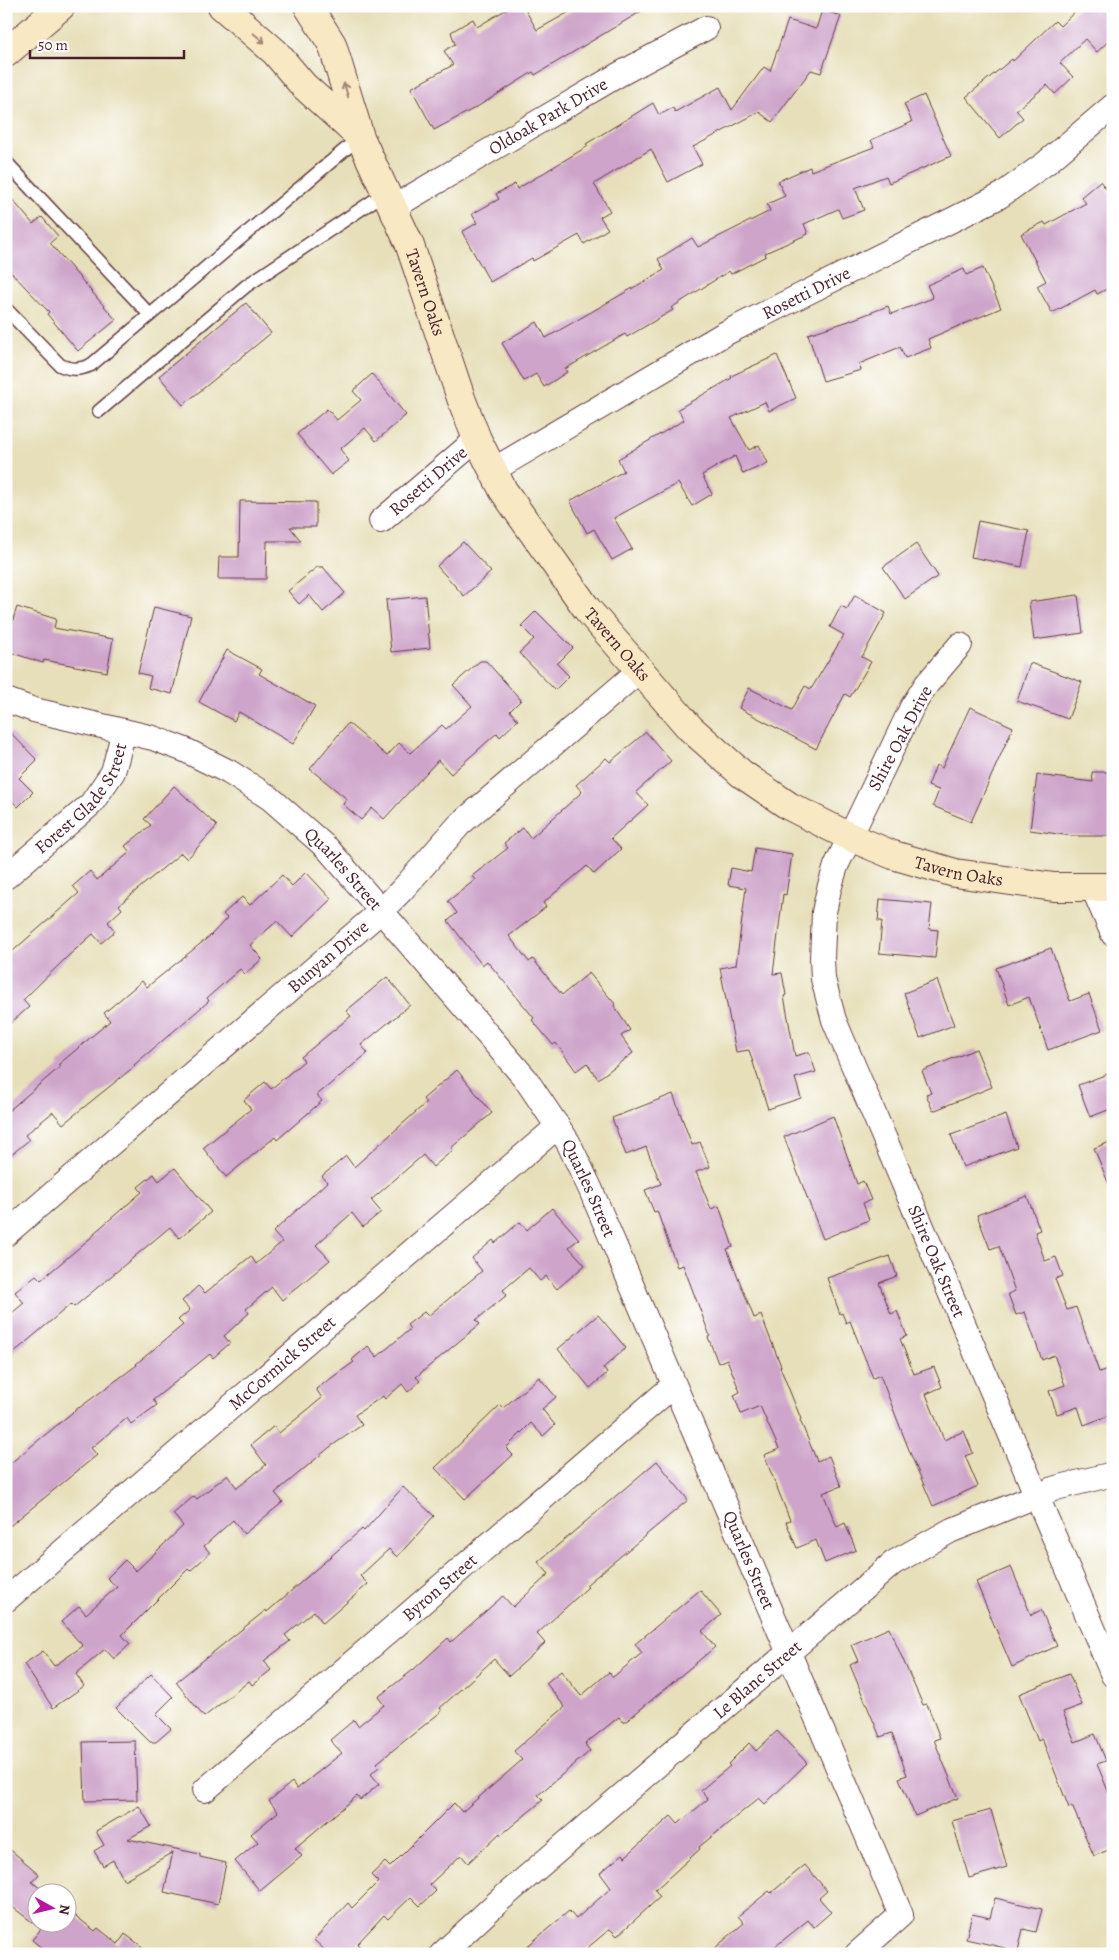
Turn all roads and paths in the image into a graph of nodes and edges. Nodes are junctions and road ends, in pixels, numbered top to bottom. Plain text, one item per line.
1 (61, 6) edge
2 (222, 6) edge
3 (308, 6) edge
4 (706, 28) dead end
5 (6, 53) edge
6 (1113, 106) edge
7 (360, 137) junction
8 (6, 162) edge
9 (388, 200) junction
10 (6, 309) edge
11 (150, 315) junction
12 (99, 411) dead end
13 (477, 439) junction
14 (493, 470) junction
15 (381, 521) dead end
16 (960, 645) dead end
17 (640, 670) junction
18 (6, 700) edge
19 (124, 731) junction
20 (850, 838) junction
21 (6, 877) edge
22 (1103, 888) edge
23 (381, 911) junction
24 (1113, 934) edge
25 (558, 1126) junction
26 (6, 1234) edge
27 (674, 1384) junction
28 (1113, 1474) edge
29 (1036, 1496) junction
30 (6, 1600) edge
31 (789, 1653) junction
32 (1113, 1675) edge
33 (205, 1790) dead end
34 (442, 1954) edge
35 (857, 1954) edge

1 - 5 street
2 -> 7 street, Tavern Oaks
7 -> 3 street, Tavern Oaks
4 - 9 street, Oldoak Park Drive
6 - 14 street, Rosetti Drive
7 - 9 street, Tavern Oaks
7 - 11 lane
8 - 11 lane
9 - 12 lane
9 - 13 street, Tavern Oaks
10 - 11 lane
13 - 14 street, Tavern Oaks
13 - 15 street, Rosetti Drive
14 - 17 street, Tavern Oaks
16 - 20 street, Shire Oak Drive
17 - 20 street, Tavern Oaks
17 - 23 street, Bunyan Drive
18 - 19 street, Quarles Street
19 - 21 street, Forest Glade Street
19 - 23 street, Quarles Street
20 - 22 street, Tavern Oaks
20 - 29 street, Shire Oak Street
22 - 24 street
23 - 25 street, Quarles Street
23 - 26 street, Bunyan Drive
25 - 27 street, Quarles Street
25 - 30 street, McCormick Street
27 - 31 street, Quarles Street
27 - 33 street, Byron Street
28 - 29 street, Le Blanc Street
29 - 31 street, Le Blanc Street
29 - 32 street, Shire Oak Street
31 - 34 street, Le Blanc Street
31 - 35 street, Quarles Street

